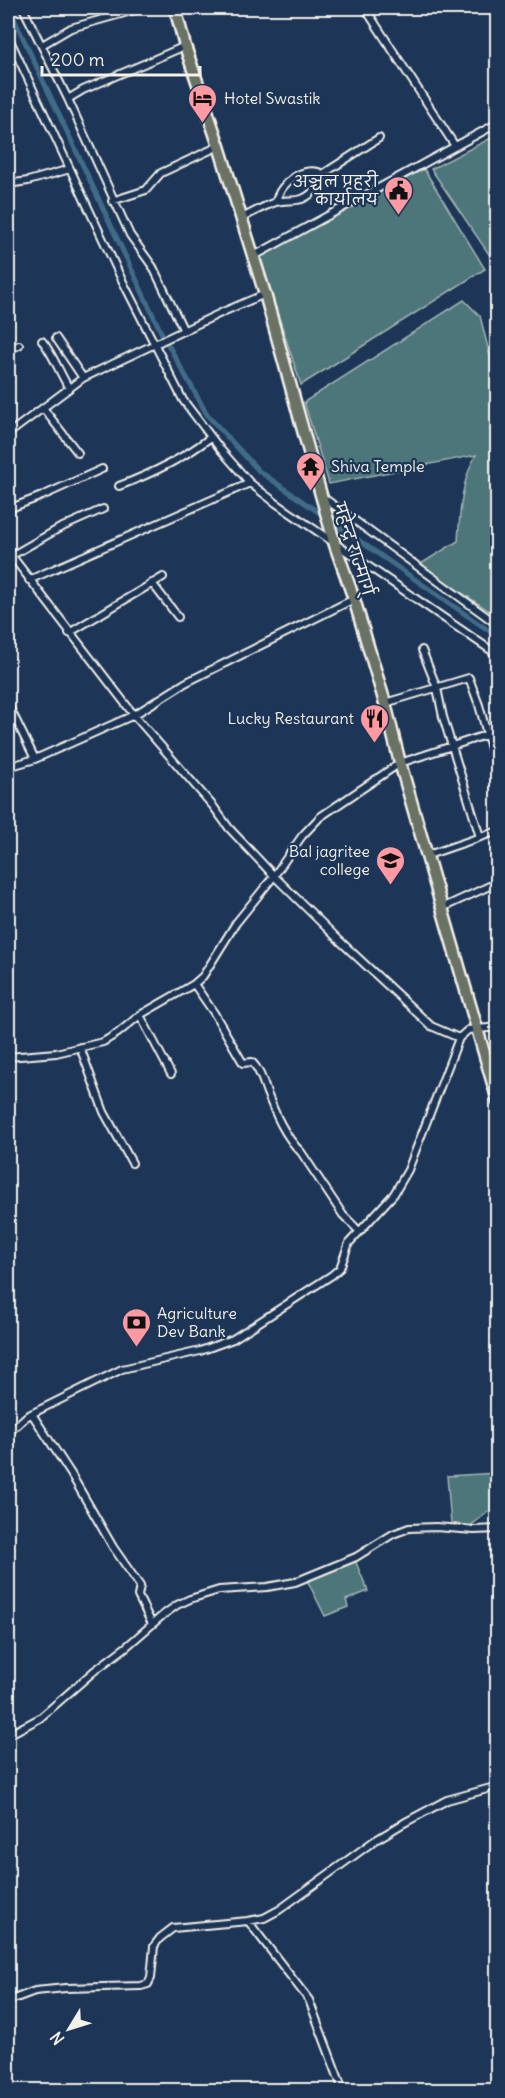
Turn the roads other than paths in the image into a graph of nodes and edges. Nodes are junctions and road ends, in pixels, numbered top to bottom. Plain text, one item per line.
1 (23, 8) edge
2 (142, 8) edge
3 (175, 8) edge
4 (365, 8) edge
5 (8, 36) edge
6 (42, 45) junction
7 (185, 46) junction
8 (68, 99) junction
9 (498, 123) edge
10 (379, 138) dead end
11 (455, 146) junction
12 (219, 147) junction
13 (70, 169) junction
14 (323, 174) junction
15 (8, 184) edge
16 (114, 201) junction
17 (276, 202) junction
18 (242, 218) junction
19 (254, 256) junction
20 (265, 294) junction
21 (184, 331) junction
22 (56, 338) dead end
23 (42, 341) dead end
24 (158, 342) junction
25 (20, 345) dead end
26 (8, 350) edge
27 (83, 378) junction
28 (69, 388) junction
29 (43, 408) junction
30 (8, 434) edge
31 (211, 437) junction
32 (78, 453) dead end
33 (102, 469) dead end
34 (250, 483) junction
35 (119, 486) dead end
36 (323, 501) junction
37 (8, 509) edge
38 (103, 509) dead end
39 (334, 540) junction
40 (9, 553) edge
41 (163, 577) dead end
42 (29, 580) junction
43 (153, 583) junction
44 (354, 599) junction
45 (178, 617) dead end
46 (498, 625) edge
47 (69, 633) junction
48 (422, 650) dead end
49 (498, 655) edge
50 (437, 688) junction
51 (8, 704) edge
52 (385, 704) junction
53 (134, 715) junction
54 (498, 731) edge
55 (486, 734) junction
56 (452, 744) junction
57 (36, 759) junction
58 (400, 763) junction
59 (8, 767) edge
60 (498, 774) edge
61 (498, 831) edge
62 (480, 837) junction
63 (428, 855) junction
64 (274, 876) junction
65 (498, 882) edge
66 (442, 908) junction
67 (194, 984) junction
68 (140, 1015) junction
69 (498, 1027) edge
70 (476, 1029) junction
71 (459, 1038) junction
72 (80, 1047) junction
73 (8, 1057) edge
74 (171, 1074) dead end
75 (496, 1088) edge
76 (498, 1101) edge
77 (132, 1163) dead end
78 (359, 1231) junction
79 (32, 1414) junction
80 (8, 1433) edge
81 (498, 1529) edge
82 (152, 1624) junction
83 (8, 1735) edge
84 (498, 1786) edge
85 (248, 1921) junction
86 (8, 2001) edge
87 (343, 2091) edge

1 - 6 street
2 - 6 street
3 - 7 highway, महेन्द्र राज्मार्ग्
4 - 11 street
5 - 13 street
6 - 8 street
7 - 8 street
7 - 12 highway, महेन्द्र राज्मार्ग्
8 - 16 street
9 - 11 street
10 - 14 street
11 - 19 street
12 - 16 street
12 - 18 highway, महेन्द्र राज्मार्ग्
13 - 15 street
13 - 24 street
14 - 17 street
14 - 17 street
16 - 21 street
17 - 18 street
18 - 19 highway, महेन्द्र राज्मार्ग्
19 - 20 highway, महेन्द्र राज्मार्ग्
20 - 21 street
20 - 36 highway, महेन्द्र राज्मार्ग्
21 - 24 street
22 - 27 street
23 - 28 street
24 - 27 street
24 - 31 street
25 - 26 street
27 - 28 street
28 - 29 street
29 - 30 street
29 - 32 street
31 - 34 street
31 - 35 street
33 - 37 street
34 - 39 street
34 - 42 street
36 - 39 highway, महेन्द्र राज्मार्ग्
36 - 46 street
38 - 40 street
39 - 44 highway, महेन्द्र राज्मार्ग्
39 - 49 street
40 - 42 street
41 - 43 street
42 - 47 street
43 - 45 street
43 - 47 street
44 - 52 highway, महेन्द्र राज्मार्ग्
44 - 53 street
47 - 53 street
48 - 50 street
50 - 52 street
50 - 55 street
50 - 56 street
51 - 57 street
52 - 58 highway, महेन्द्र राज्मार्ग्
53 - 57 street
53 - 64 street
54 - 55 street
55 - 56 street
55 - 60 street
56 - 58 street
56 - 62 street
57 - 59 street
58 - 63 highway, महेन्द्र राज्मार्ग्
58 - 64 street
61 - 62 street
62 - 63 street
63 - 66 highway, महेन्द्र राज्मार्ग्
64 - 67 street
64 - 71 street
65 - 66 street
66 - 70 highway, महेन्द्र राज्मार्ग्
67 - 68 street
67 - 78 street
68 - 72 street
68 - 74 street
69 - 70 street
70 - 71 street
70 - 75 highway, महेन्द्र राज्मार्ग्
71 - 78 street
72 - 73 street
72 - 77 street
75 - 76 highway, महेन्द्र राज्मार्ग्
78 - 79 street
79 - 80 street
79 - 82 street
81 - 82 street
82 - 83 street
84 - 85 street
85 - 86 street
85 - 87 street

